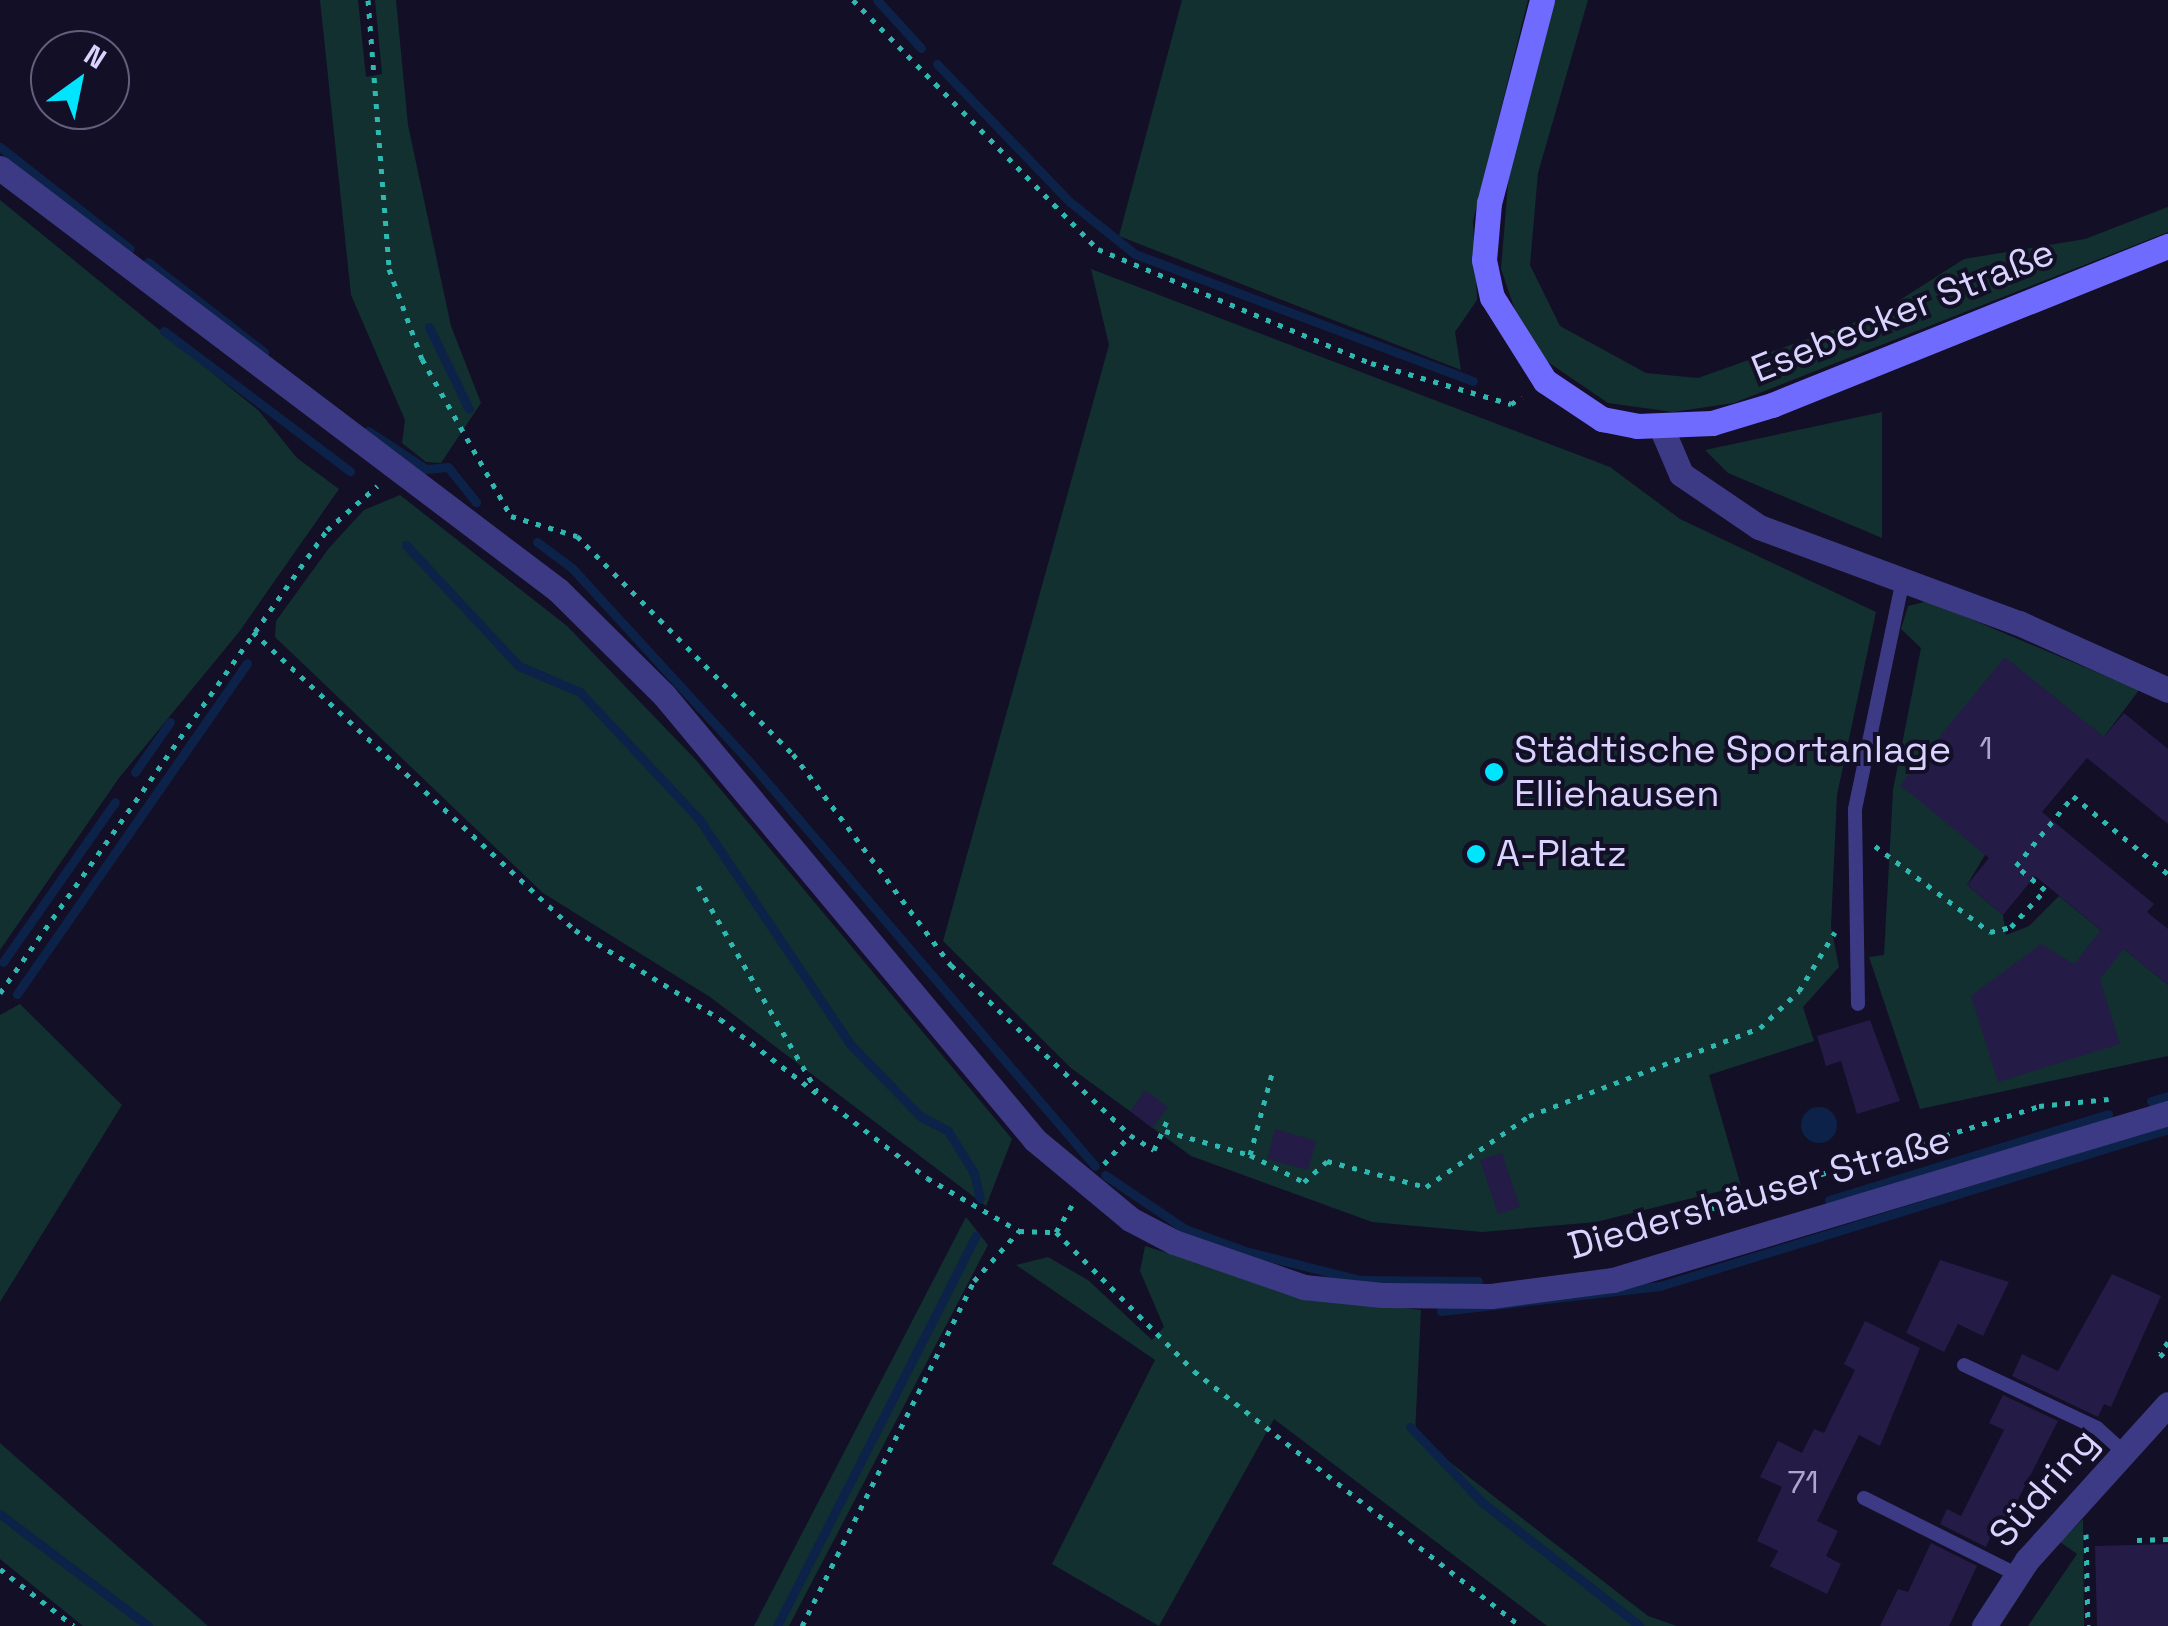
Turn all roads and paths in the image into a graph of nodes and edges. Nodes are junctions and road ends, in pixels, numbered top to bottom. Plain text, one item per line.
1 (368, 0) edge
2 (853, 0) edge
3 (1542, 0) edge
4 (0, 168) edge
5 (2168, 246) edge
6 (1545, 381) junction
7 (1661, 426) junction
8 (394, 472) junction
9 (1902, 579) junction
10 (254, 632) junction
11 (2168, 690) edge
12 (1854, 830) junction
13 (2168, 874) edge
14 (698, 886) dead end
15 (1852, 926) junction
16 (0, 993) edge
17 (1858, 1004) dead end
18 (1273, 1070) dead end
19 (820, 1095) junction
20 (2163, 1114) edge
21 (1168, 1118) dead end
22 (1165, 1131) junction
23 (1130, 1136) junction
24 (1123, 1142) dead end
25 (1250, 1155) junction
26 (1084, 1185) junction
27 (1709, 1209) dead end
28 (1019, 1231) junction
29 (1056, 1232) junction
30 (2168, 1342) edge
31 (2168, 1361) edge
32 (1964, 1365) dead end
33 (2168, 1404) edge
34 (2124, 1452) junction
35 (2085, 1493) junction
36 (1864, 1498) dead end
37 (2168, 1539) edge
38 (2136, 1540) dead end
39 (0, 1569) edge
40 (2018, 1574) junction
41 (74, 1626) edge
42 (802, 1626) edge
43 (1520, 1626) edge
44 (1984, 1626) edge
45 (2088, 1626) edge

1 - 23 path
2 - 6 path
3 - 6 street
4 - 8 street, Diedershäuser Straße
5 - 7 street, Esebecker Straße
6 - 7 street, Esebecker Straße
7 - 9 street
8 - 10 path
8 - 26 street, Diedershäuser Straße
9 - 11 street
9 - 12 lane
10 - 16 path
10 - 19 path
12 - 13 path
12 - 15 lane
14 - 19 path
15 - 17 lane
15 - 25 path
18 - 25 path
19 - 28 path
20 - 26 street, Diedershäuser Straße
20 - 27 path
21 - 22 path
22 - 23 path
22 - 25 path
23 - 24 path
26 - 29 path
28 - 29 path
28 - 42 path
29 - 43 path
30 - 31 path
32 - 34 lane
33 - 34 street, Südring
34 - 35 street, Südring
35 - 40 street, Südring
35 - 45 path
36 - 40 lane
37 - 38 path
39 - 41 path
40 - 44 street, Südring

